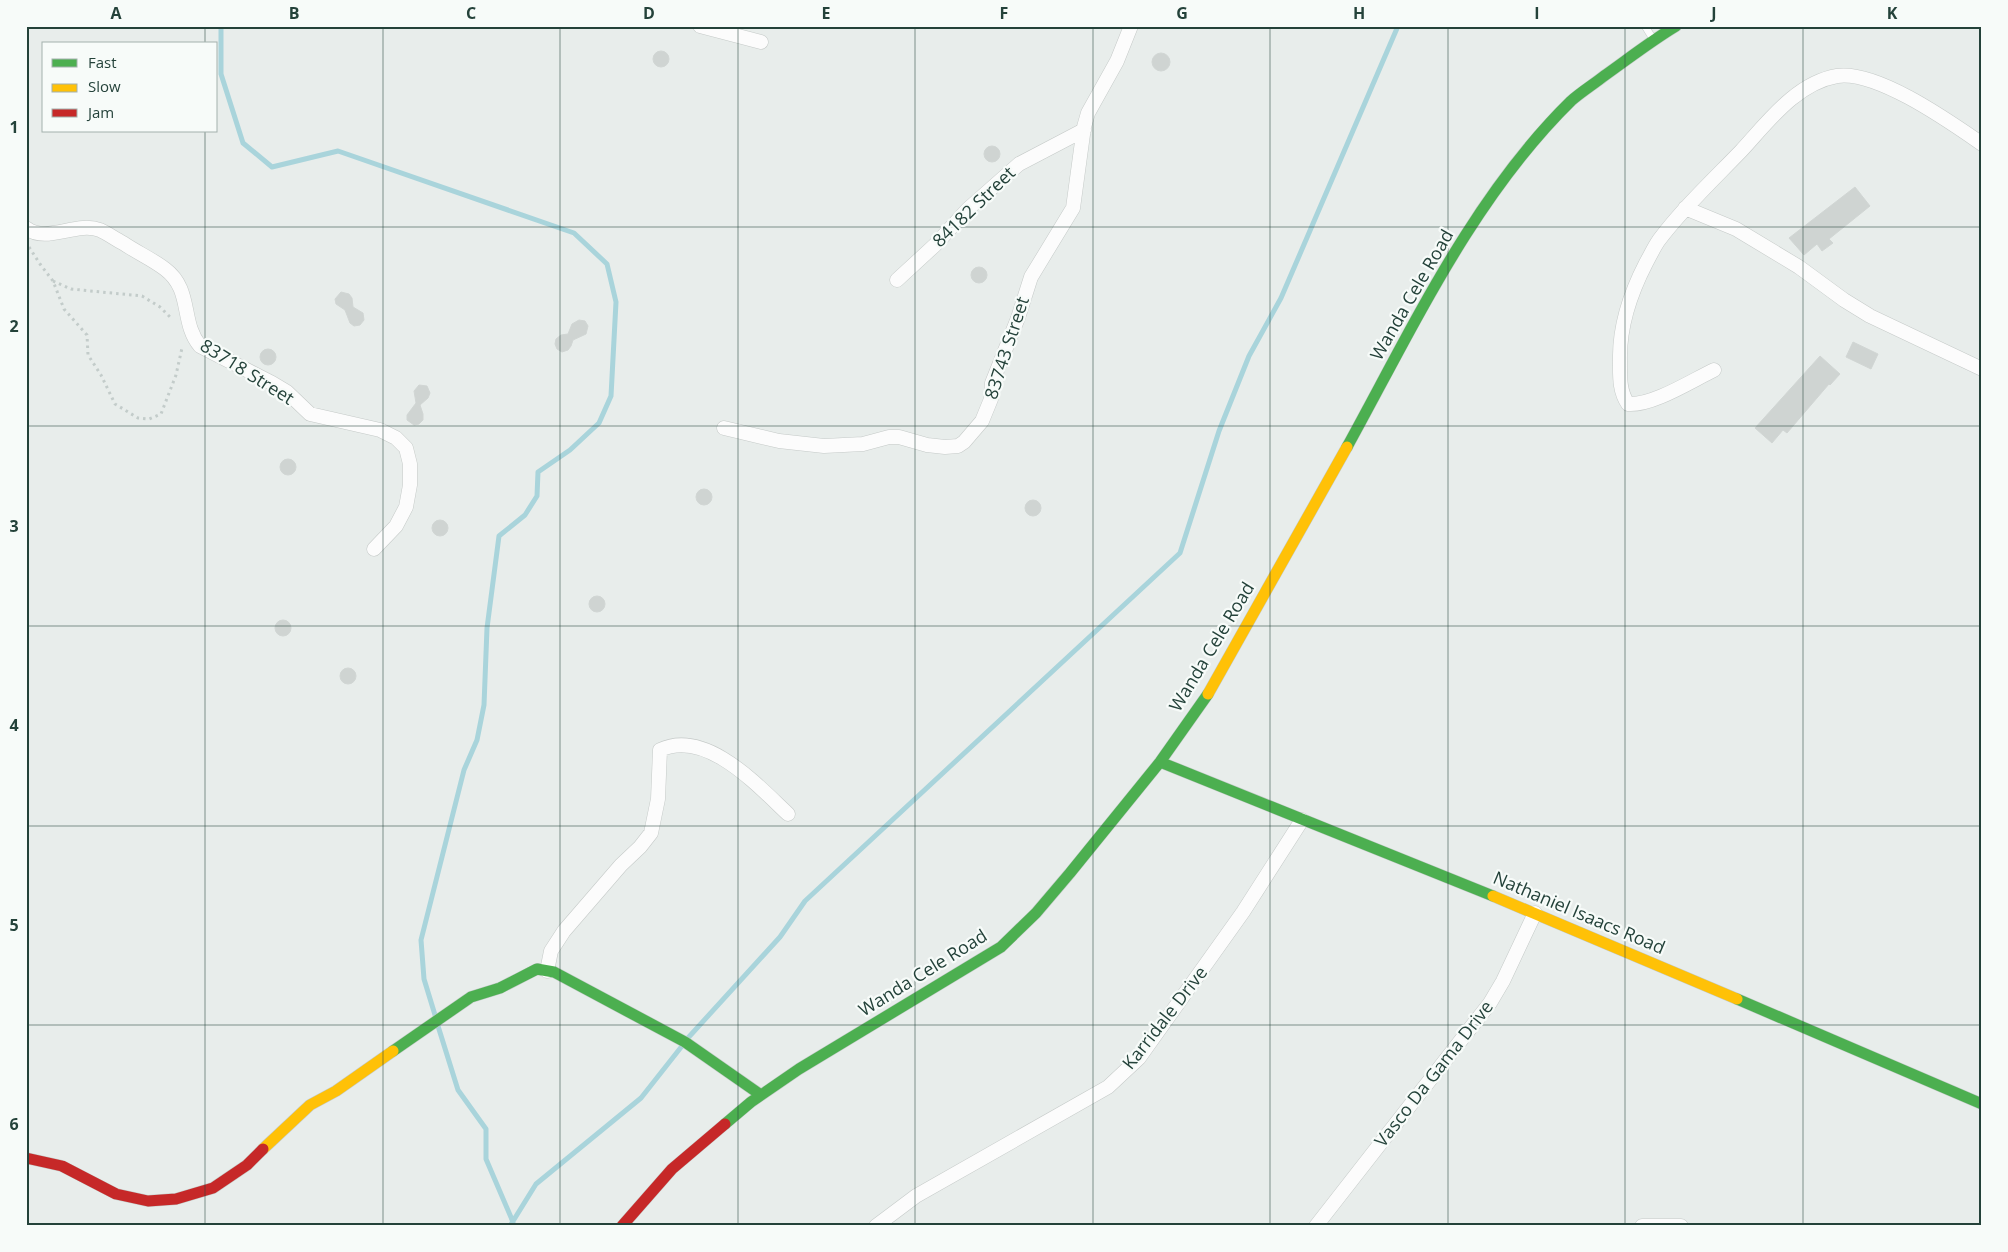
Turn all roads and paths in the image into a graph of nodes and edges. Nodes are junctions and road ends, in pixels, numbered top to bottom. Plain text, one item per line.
1 (700, 26) edge
2 (1132, 26) edge
3 (1645, 26) edge
4 (1676, 26) edge
5 (1654, 40) junction
6 (761, 42) dead end
7 (1084, 130) junction
8 (1982, 144) edge
9 (1685, 208) junction
10 (26, 228) edge
11 (26, 242) edge
12 (897, 280) dead end
13 (53, 281) junction
14 (176, 324) dead end
15 (183, 343) dead end
16 (1982, 369) edge
17 (1714, 370) dead end
18 (724, 428) dead end
19 (374, 549) dead end
20 (1160, 762) junction
21 (788, 814) dead end
22 (1302, 820) junction
23 (1535, 913) junction
24 (547, 971) junction
25 (761, 1095) junction
26 (1982, 1104) edge
27 (26, 1158) edge
28 (622, 1226) edge
29 (876, 1226) edge
30 (1316, 1226) edge
31 (1642, 1226) edge
32 (1681, 1226) edge

1 - 6 street
2 - 7 street, 83743 Street
3 - 5 lane
4 - 5 street, Wanda Cele Road
5 - 20 street, Wanda Cele Road
7 - 12 street, 84182 Street
7 - 18 street, 83743 Street
8 - 9 street
9 - 16 street
9 - 17 street
10 - 19 street, 83718 Street
11 - 13 path
13 - 14 path
13 - 15 path
20 - 22 street, Nathaniel Isaacs Road
20 - 25 street, Wanda Cele Road
21 - 24 street
22 - 23 street, Nathaniel Isaacs Road
22 - 29 street, Karridale Drive
23 - 26 street, Nathaniel Isaacs Road
23 - 30 street, Vasco Da Gama Drive
24 - 25 street
24 - 27 street
25 - 28 street, Wanda Cele Road
31 - 32 street

